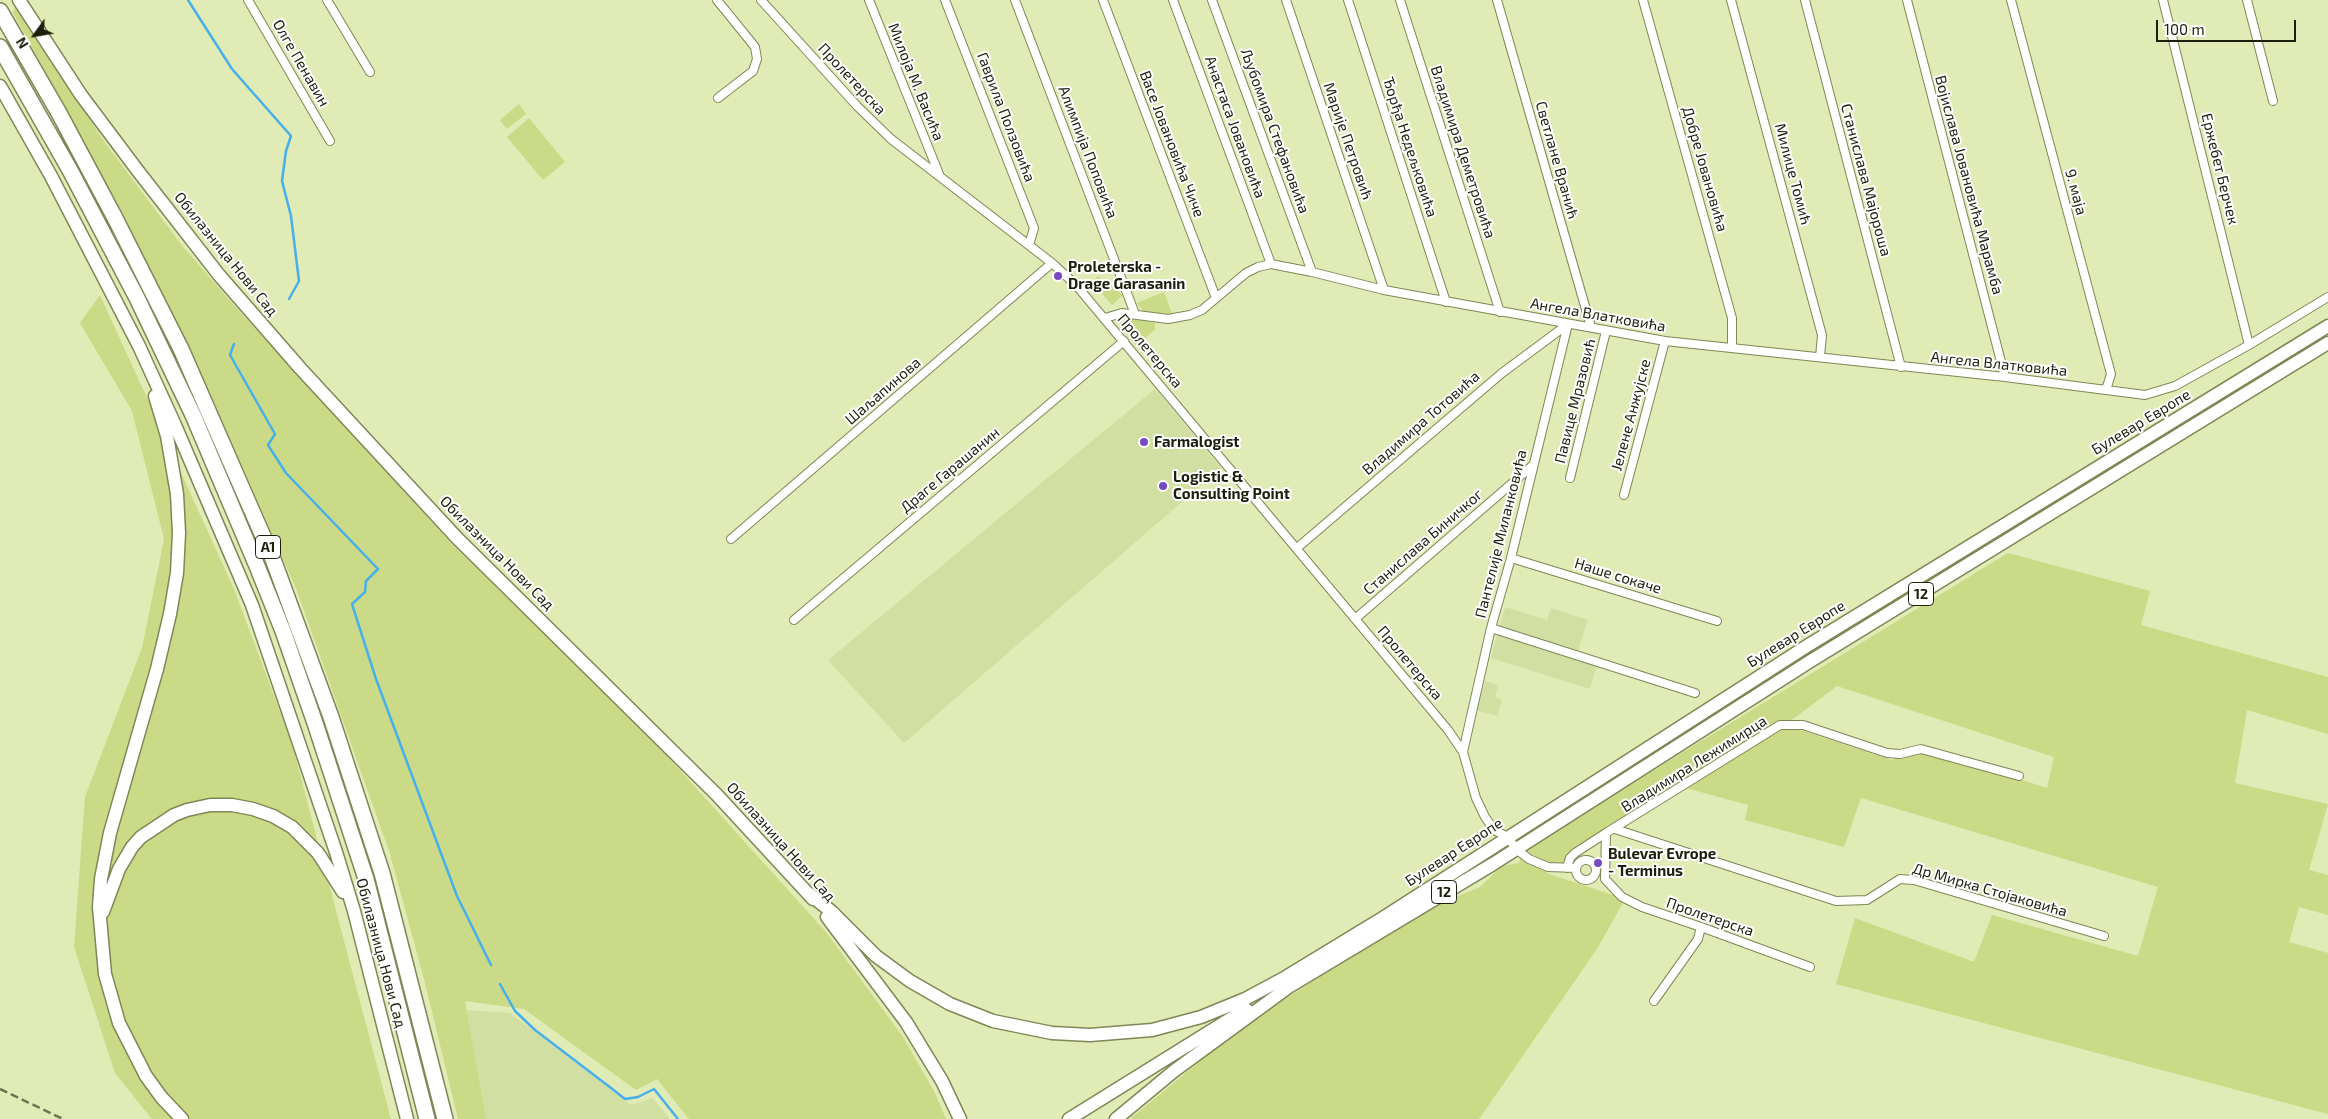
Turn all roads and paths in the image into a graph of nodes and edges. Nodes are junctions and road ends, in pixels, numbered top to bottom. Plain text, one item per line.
1 (18, 0) edge
2 (248, 0) edge
3 (327, 0) edge
4 (717, 0) edge
5 (762, 0) edge
6 (869, 0) edge
7 (945, 0) edge
8 (1015, 0) edge
9 (1103, 0) edge
10 (1173, 0) edge
11 (1212, 0) edge
12 (1286, 0) edge
13 (1348, 0) edge
14 (1400, 0) edge
15 (1497, 0) edge
16 (1642, 0) edge
17 (1731, 0) edge
18 (1806, 0) edge
19 (1907, 0) edge
20 (2011, 0) edge
21 (2163, 0) edge
22 (2248, 0) edge
23 (0, 11) edge
24 (0, 47) edge
25 (370, 72) dead end
26 (0, 86) edge
27 (718, 98) dead end
28 (2273, 101) dead end
29 (330, 141) dead end
30 (939, 175) junction
31 (1029, 245) junction
32 (1052, 263) junction
33 (1271, 264) junction
34 (1312, 272) junction
35 (1384, 290) junction
36 (2328, 297) edge
37 (1216, 298) junction
38 (1446, 302) junction
39 (1500, 312) junction
40 (1135, 314) junction
41 (1105, 318) junction
42 (1568, 324) junction
43 (2328, 326) edge
44 (1591, 327) junction
45 (1606, 330) junction
46 (1124, 341) junction
47 (1665, 341) junction
48 (2328, 343) edge
49 (2249, 345) junction
50 (139, 346) junction
51 (1732, 347) junction
52 (1820, 357) junction
53 (1901, 367) junction
54 (2005, 377) junction
55 (2106, 390) junction
56 (1532, 466) junction
57 (1570, 478) dead end
58 (1624, 495) dead end
59 (731, 540) dead end
60 (1297, 548) junction
61 (1511, 558) junction
62 (1355, 619) junction
63 (794, 620) dead end
64 (1718, 621) dead end
65 (1491, 628) junction
66 (1695, 692) dead end
67 (1463, 752) junction
68 (2019, 776) dead end
69 (1615, 829) junction
70 (1606, 833) junction
71 (1508, 837) junction
72 (1516, 849) junction
73 (1567, 868) junction
74 (1576, 868) junction
75 (1596, 874) junction
76 (1605, 879) junction
77 (808, 893) junction
78 (354, 911) junction
79 (101, 920) junction
80 (1701, 927) junction
81 (2104, 936) dead end
82 (1810, 967) dead end
83 (1288, 982) junction
84 (1654, 1001) dead end
85 (182, 1119) edge
86 (407, 1119) edge
87 (427, 1119) edge
88 (445, 1119) edge
89 (960, 1119) edge
90 (1069, 1119) edge
91 (1116, 1119) edge

1 - 77 main road, Обилазница Нови Сад
2 - 29 street, Олге Пенавин
3 - 25 street
4 - 27 street
5 - 30 street, Пролетерска
6 - 30 street, Милоја М. Васића
7 - 31 street, Гаврила Ползовића
8 - 40 street, Алимпија Поповића
9 - 37 street, Васе Јовановића Чиче
10 - 33 street, Анастаса Јовановића
11 - 34 street, Љубомира Стефановића
12 - 35 street, Марије Петровић
13 - 38 street, Ђорђа Недељковића
14 - 39 street, Владимира Деметровића
15 - 44 street, Светлане Вранић
16 - 51 street, Добре Јовановића
17 - 52 street, Милице Томић
18 - 53 street, Станислава Мајороша
19 - 54 street, Војислава Јовановића Марамба
20 - 55 street, 9. маја
21 - 49 street, Ержебет Берчек
22 - 28 street
23 - 88 highway, A1
24 - 87 highway, A1
26 - 50 main road, Обилазница Нови Сад
30 - 31 street, Пролетерска
31 - 32 street, Пролетерска
32 - 41 street, Пролетерска
32 - 59 street, Шаљапинова
33 - 34 street, Ангела Влатковића
33 - 37 street
34 - 35 street, Ангела Влатковића
35 - 38 street, Ангела Влатковића
36 - 49 street, Ангела Влатковића
37 - 40 street
38 - 39 street, Ангела Влатковића
39 - 42 street, Ангела Влатковића
40 - 41 street
41 - 46 street, Пролетерска
42 - 44 street, Ангела Влатковића
42 - 56 street, Пантелије Миланковића
42 - 60 street, Владимира Тотовића
43 - 71 main road, Булевар Европе / 12
44 - 45 street, Ангела Влатковића
45 - 47 street, Ангела Влатковића
45 - 57 street, Павице Мразовић
46 - 60 street, Пролетерска
46 - 63 street, Драге Гарашанин
47 - 51 street, Ангела Влатковића
47 - 58 street, Јелене Анжујске
48 - 72 main road, Булевар Европе / 12
49 - 55 street, Ангела Влатковића
50 - 78 main road, Обилазница Нови Сад
50 - 79 main road
51 - 52 street, Ангела Влатковића
52 - 53 street, Ангела Влатковића
53 - 54 street, Ангела Влатковића
54 - 55 street, Ангела Влатковића
56 - 61 street, Пантелије Миланковића
56 - 62 street, Станислава Биничког
60 - 62 street, Пролетерска
61 - 64 street, Наше сокаче
61 - 65 street, Пантелије Миланковића
62 - 67 street, Пролетерска
65 - 66 street
65 - 67 street, Пантелије Миланковића
67 - 71 street, Пролетерска
68 - 69 street, Владимира Лежимирца
69 - 70 street
69 - 81 street, Др Мирка Стојаковића
70 - 73 street
70 - 76 street
71 - 72 street, Пролетерска
71 - 83 main road, Булевар Европе / 12
72 - 73 street
72 - 83 main road, Булевар Европе / 12
73 - 74 street
74 - 75 street
74 - 75 street
75 - 76 street, Пролетерска
76 - 80 street, Пролетерска
77 - 83 main road
77 - 89 main road, Обилазница Нови Сад
78 - 79 main road
78 - 86 main road, Обилазница Нови Сад
79 - 85 main road
80 - 82 street, Пролетерска
80 - 84 street
83 - 90 main road
83 - 91 main road

